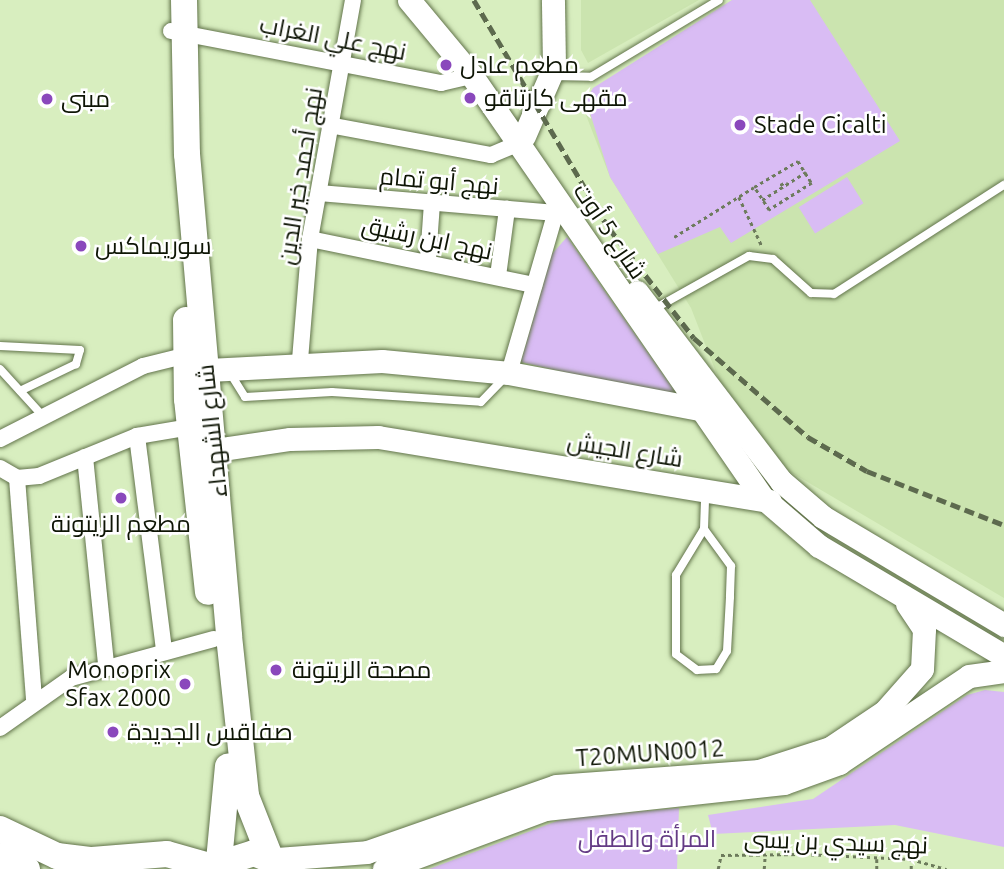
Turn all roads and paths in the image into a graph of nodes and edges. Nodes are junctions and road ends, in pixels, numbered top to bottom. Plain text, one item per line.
1 (171, 0) edge
2 (184, 0) edge
3 (354, 0) edge
4 (409, 0) edge
5 (553, 0) edge
6 (719, 0) edge
7 (430, 4) edge
8 (178, 31) junction
9 (343, 64) junction
10 (472, 76) junction
11 (552, 76) junction
12 (329, 125) junction
13 (522, 139) junction
14 (806, 172) junction
15 (1004, 186) edge
16 (754, 187) junction
17 (319, 193) junction
18 (739, 197) junction
19 (762, 200) junction
20 (432, 203) junction
21 (557, 208) junction
22 (507, 209) junction
23 (674, 237) dead end
24 (310, 239) junction
25 (761, 256) junction
26 (428, 259) junction
27 (498, 276) junction
28 (534, 285) junction
29 (652, 311) junction
30 (0, 346) edge
31 (300, 360) junction
32 (202, 363) junction
33 (0, 369) edge
34 (509, 373) junction
35 (20, 391) junction
36 (700, 409) junction
37 (40, 414) junction
38 (199, 425) junction
39 (137, 436) junction
40 (0, 439) edge
41 (202, 452) junction
42 (85, 457) junction
43 (0, 468) edge
44 (17, 478) junction
45 (705, 489) junction
46 (762, 497) junction
47 (704, 529) junction
48 (869, 545) junction
49 (900, 596) junction
50 (1004, 625) edge
51 (214, 639) junction
52 (164, 650) junction
53 (1004, 656) edge
54 (106, 664) junction
55 (1004, 671) edge
56 (34, 699) junction
57 (0, 721) edge
58 (0, 728) edge
59 (665, 786) junction
60 (0, 829) edge
61 (765, 855) junction
62 (0, 856) edge
63 (877, 859) junction
64 (911, 859) junction
65 (280, 862) edge
66 (211, 865) edge
67 (394, 867) edge
68 (26, 869) edge
69 (718, 869) edge
70 (764, 869) edge
71 (877, 869) edge
72 (911, 869) edge
73 (947, 869) edge

1 - 8 main road, شارع الشهداء
2 - 8 main road, شارع الشهداء
3 - 9 street, نهج أحمد خير الدين
4 - 10 main road, شارع 5 أوت
5 - 11 main road
6 - 11 lane
7 - 13 main road, شارع 5 أوت
8 - 9 street, نهج علي الغراب
8 - 32 main road, شارع الشهداء
9 - 10 street, نهج علي الغراب
9 - 12 street, نهج أحمد خير الدين
10 - 13 main road, شارع 5 أوت
11 - 13 main road
12 - 13 street
12 - 17 street, نهج أحمد خير الدين
13 - 21 main road, شارع 5 أوت
13 - 29 main road, شارع 5 أوت
14 - 16 path
14 - 19 path
14 - 19 path
15 - 25 lane
16 - 18 path
16 - 19 path
17 - 20 street, نهج أبو تمام
17 - 24 street, نهج أحمد خير الدين
18 - 23 path
18 - 25 path
20 - 22 street, نهج أبو تمام
20 - 26 street
21 - 22 street, نهج أبو تمام
21 - 28 street
21 - 36 main road, شارع 5 أوت
22 - 27 street
24 - 26 street, نهج ابن رشيق
24 - 31 street, نهج أحمد خير الدين
25 - 29 lane
26 - 27 street, نهج ابن رشيق
27 - 28 street, نهج ابن رشيق
28 - 34 street
29 - 48 main road, شارع 5 أوت
30 - 35 lane
31 - 32 main road
31 - 34 main road
32 - 34 lane
32 - 37 street
32 - 38 main road, شارع الشهداء
33 - 35 lane
34 - 36 main road
35 - 37 lane
36 - 46 main road, شارع 5 أوت
37 - 40 street
38 - 39 street
38 - 41 main road, شارع الشهداء
39 - 42 street
39 - 52 street
41 - 45 main road, شارع الجيش
41 - 51 main road, شارع الشهداء
41 - 65 main road, شارع الشهداء
42 - 44 street
42 - 54 street
43 - 44 street
44 - 56 street
45 - 46 main road, شارع الجيش
45 - 47 lane
46 - 48 main road
46 - 49 main road
47 - 47 lane
48 - 50 main road
49 - 53 main road
49 - 59 main road, T20MUN0012
51 - 52 street
51 - 66 main road, شارع الشهداء
52 - 54 street
54 - 56 street
55 - 59 main road, T20MUN0012
56 - 58 street
57 - 58 street
59 - 65 main road, T20MUN0012
59 - 67 main road, T20MUN0012
60 - 66 main road
61 - 63 path, نهج سيدي بن يسى
61 - 69 path, نهج سيدي بن يسى
61 - 70 path
62 - 68 main road
63 - 64 path, نهج سيدي بن يسى
63 - 71 path
64 - 72 path
64 - 73 path, نهج سيدي بن يسى
65 - 66 main road

